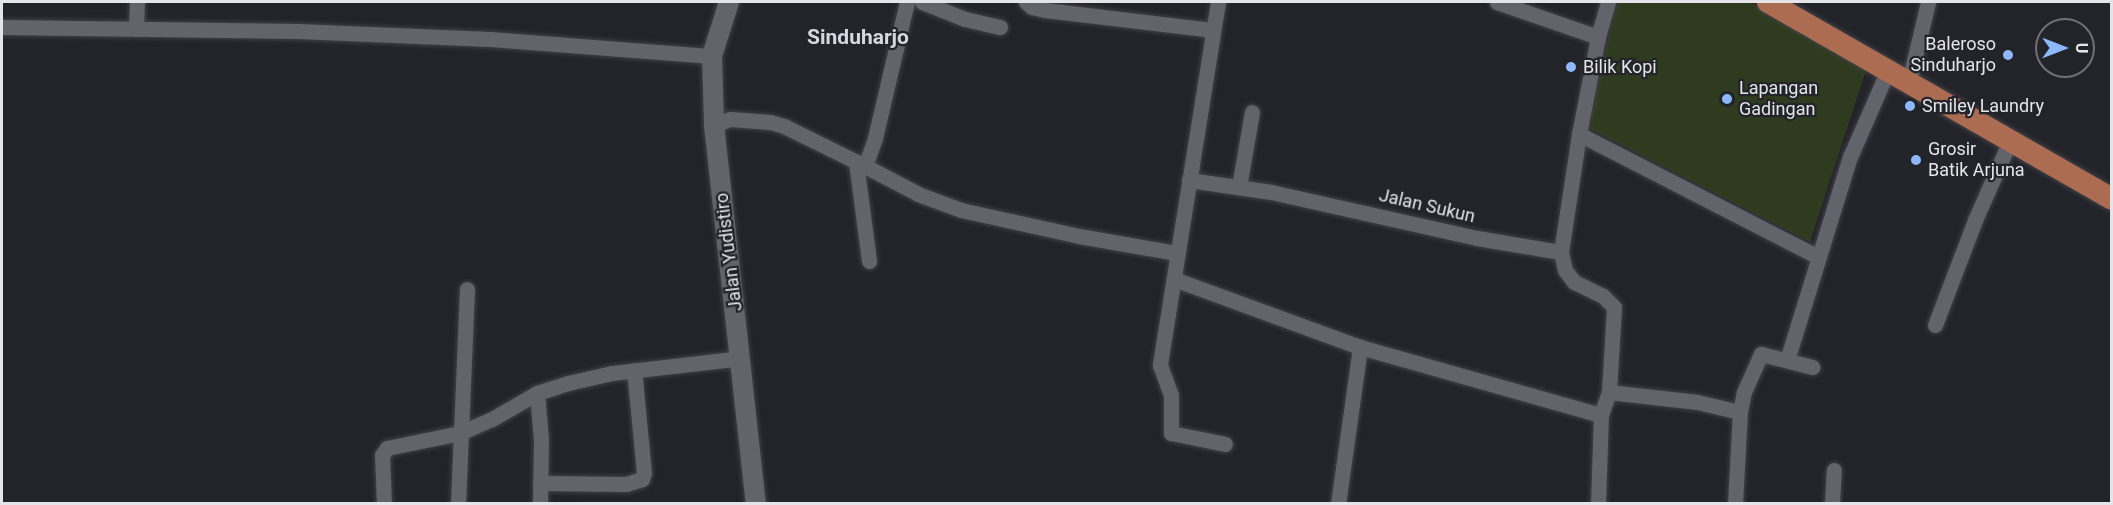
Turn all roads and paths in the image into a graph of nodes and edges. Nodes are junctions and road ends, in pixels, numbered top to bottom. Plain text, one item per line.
1 (137, 2) edge
2 (729, 2) edge
3 (907, 2) edge
4 (922, 2) edge
5 (1026, 2) edge
6 (1218, 2) edge
7 (1497, 2) edge
8 (1608, 2) edge
9 (1768, 2) edge
10 (1928, 2) edge
11 (2, 27) edge
12 (1000, 27) dead end
13 (136, 29) junction
14 (1212, 30) junction
15 (1598, 37) junction
16 (712, 56) junction
17 (1888, 70) junction
18 (1909, 82) junction
19 (1252, 112) dead end
20 (714, 125) junction
21 (1579, 134) junction
22 (2010, 141) junction
23 (860, 164) junction
24 (1189, 180) junction
25 (1239, 187) junction
26 (2112, 199) edge
27 (1561, 252) junction
28 (1176, 254) junction
29 (1818, 257) junction
30 (869, 261) dead end
31 (1174, 279) junction
32 (467, 289) dead end
33 (1935, 325) dead end
34 (1360, 347) junction
35 (741, 358) junction
36 (1786, 360) junction
37 (1812, 367) dead end
38 (634, 370) junction
39 (1609, 392) junction
40 (537, 393) junction
41 (1740, 412) junction
42 (1601, 415) junction
43 (460, 433) junction
44 (1225, 444) dead end
45 (1834, 470) dead end
46 (540, 483) junction
47 (384, 504) edge
48 (458, 504) edge
49 (540, 504) edge
50 (756, 504) edge
51 (1338, 504) edge
52 (1598, 504) edge
53 (1735, 504) edge
54 (1832, 504) edge

1 - 13 street
2 - 16 street, Jalan Yudistiro
3 - 23 street
4 - 12 street
5 - 14 street
6 - 14 street
7 - 15 street
8 - 15 street
9 - 17 main road
10 - 18 street
11 - 13 street
13 - 16 street
14 - 24 street
15 - 21 street
16 - 20 street, Jalan Yudistiro
17 - 18 main road
17 - 29 street
18 - 22 main road
19 - 25 street
20 - 23 street
20 - 35 street, Jalan Yudistiro
21 - 27 street
21 - 29 street
22 - 26 main road
22 - 33 street
23 - 28 street
23 - 30 street
24 - 25 street, Jalan Sukun
24 - 28 street
25 - 27 street, Jalan Sukun
27 - 39 street
28 - 31 street
29 - 36 street
31 - 34 street
31 - 44 street
32 - 43 street
34 - 42 street
34 - 51 street
35 - 38 street
35 - 50 street, Jalan Yudistiro
36 - 37 street
36 - 41 street
38 - 40 street
38 - 46 street
39 - 41 street
39 - 42 street
40 - 43 street
40 - 46 street
41 - 53 street
42 - 52 street
43 - 47 street
43 - 48 street
45 - 54 street
46 - 49 street

